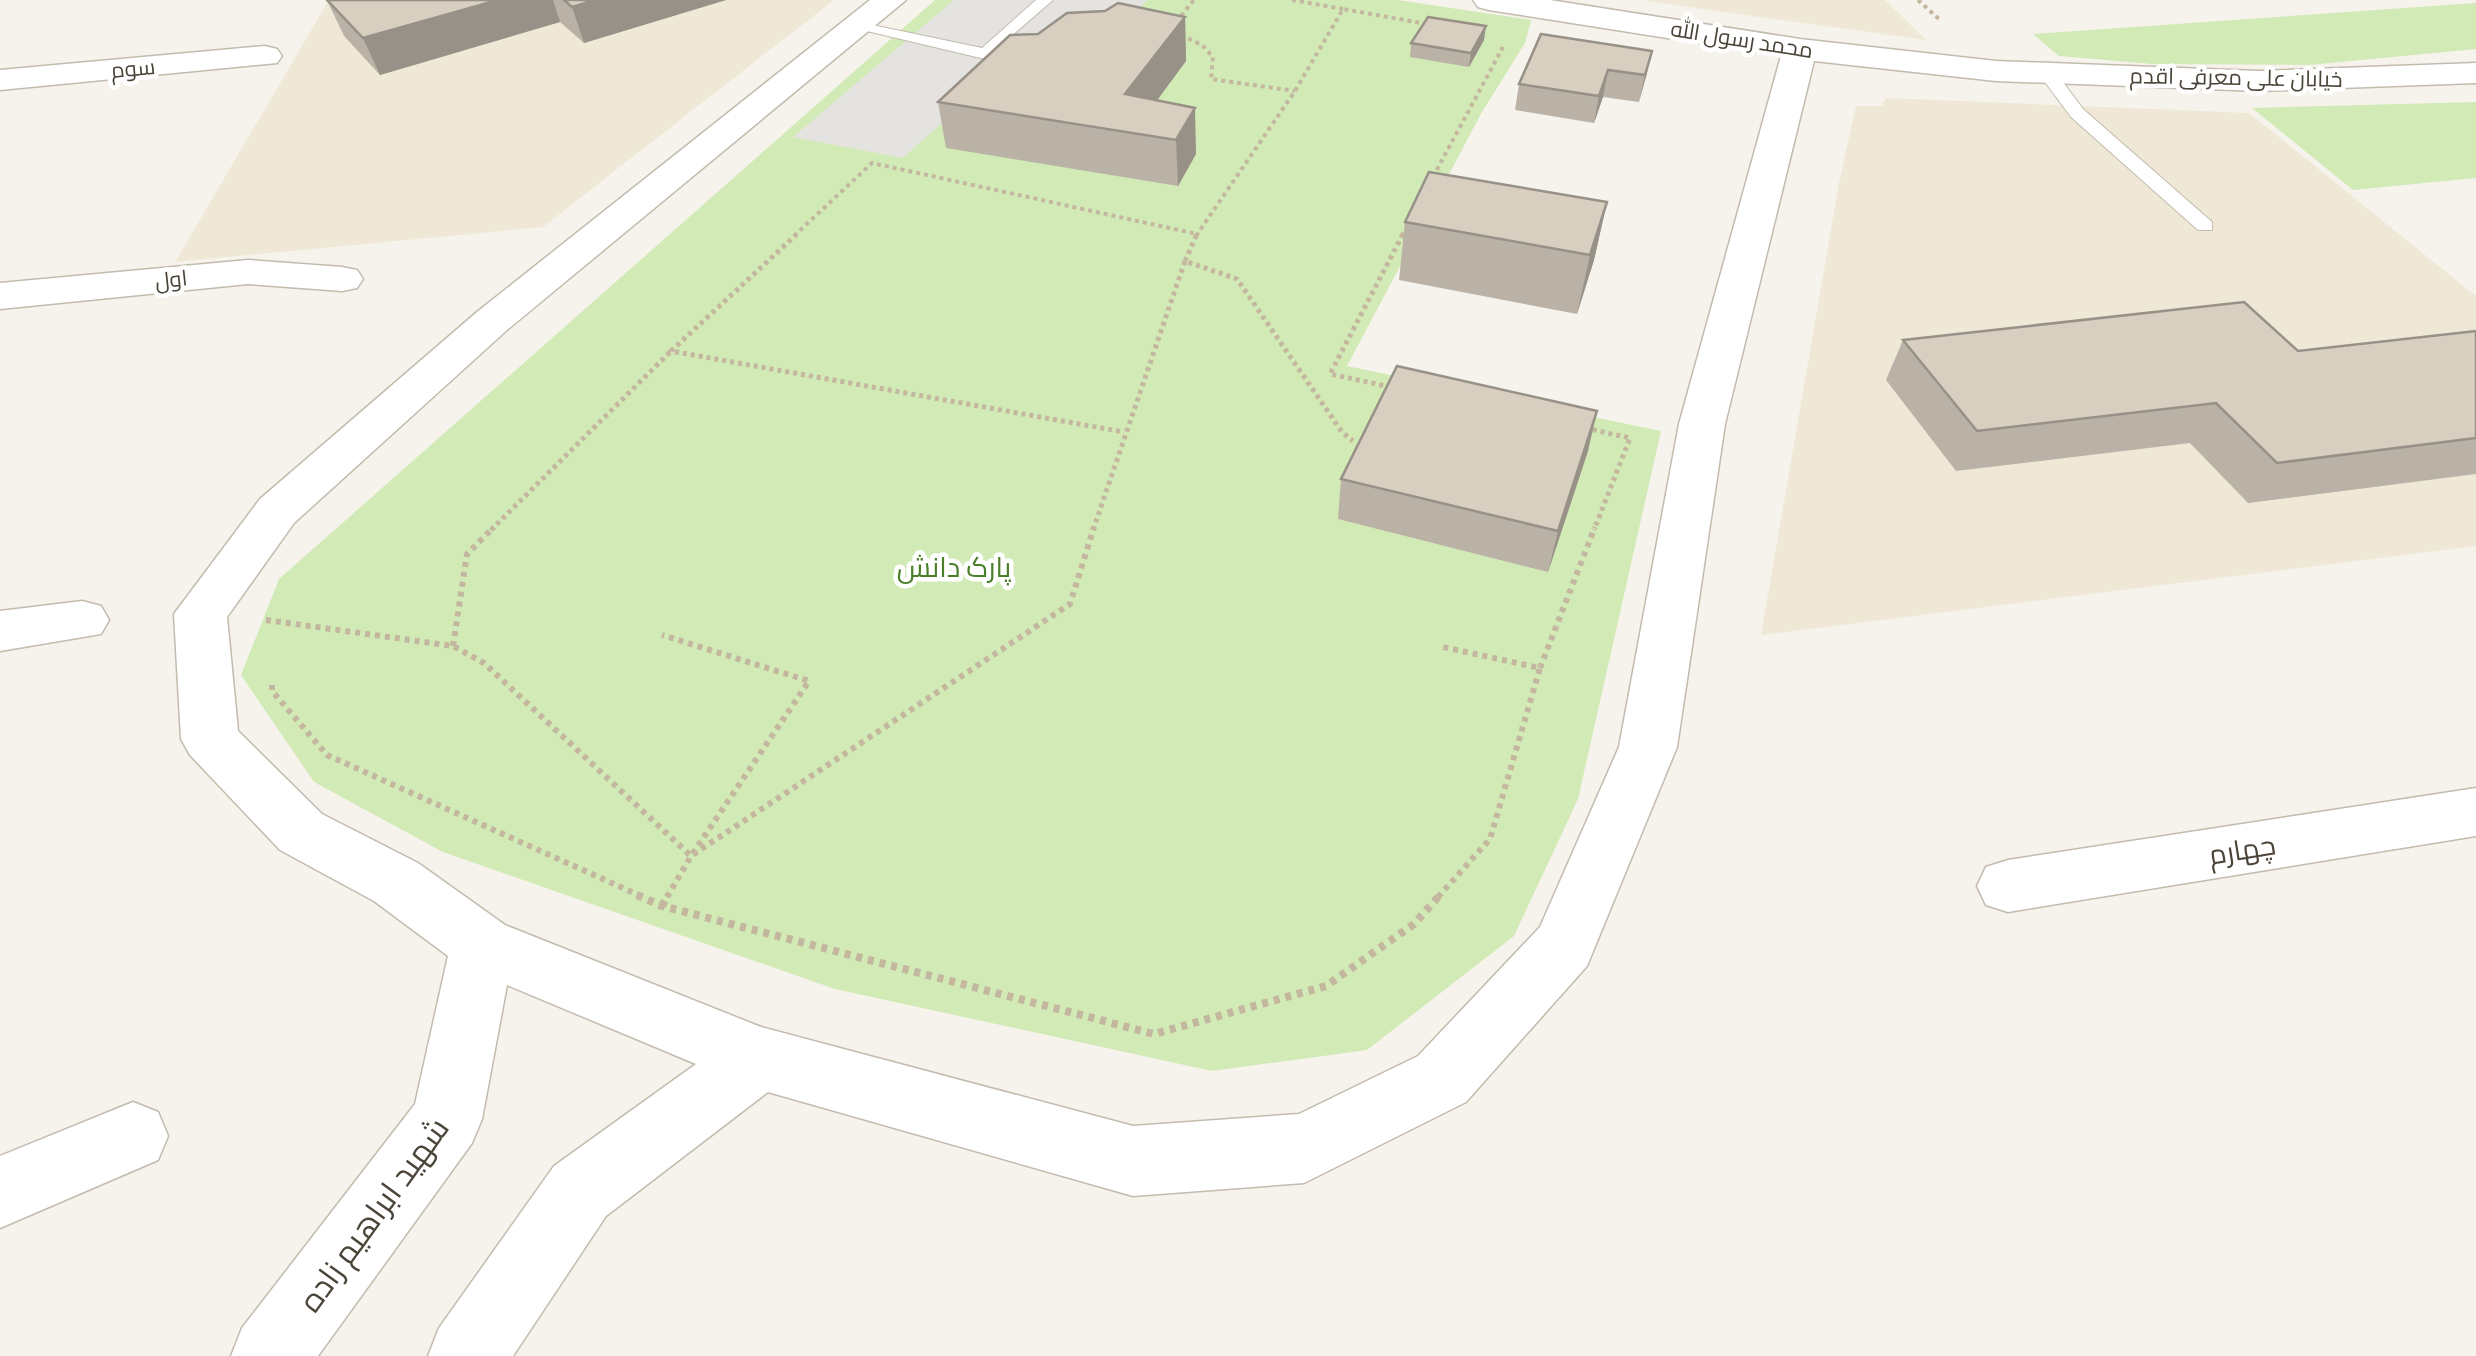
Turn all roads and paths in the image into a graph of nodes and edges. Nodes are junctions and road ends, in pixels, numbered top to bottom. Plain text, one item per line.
1 (1046, 0) edge
2 (1194, 0) edge
3 (1292, 0) edge
4 (1490, 0) edge
5 (1343, 9) junction
6 (874, 14) edge
7 (1429, 24) edge
8 (1510, 36) dead end
9 (1800, 49) junction
10 (265, 56) dead end
11 (1996, 72) joint
12 (2476, 73) edge
13 (2048, 74) junction
14 (0, 80) edge
15 (1295, 91) junction
16 (1429, 184) edge
17 (1411, 218) edge
18 (2206, 226) dead end
19 (1198, 234) junction
20 (1185, 261) junction
21 (342, 280) dead end
22 (0, 296) edge
23 (671, 351) junction
24 (1405, 390) edge
25 (1574, 426) edge
26 (1124, 432) junction
27 (1353, 441) dead end
28 (82, 620) dead end
29 (0, 631) edge
30 (662, 635) dead end
31 (266, 638) dead end
32 (453, 646) junction
33 (1444, 646) dead end
34 (1540, 668) junction
35 (270, 673) dead end
36 (2476, 812) edge
37 (691, 856) junction
38 (2008, 886) dead end
39 (662, 906) junction
40 (482, 945) junction
41 (759, 1058) junction
42 (133, 1136) dead end
43 (0, 1192) edge
44 (270, 1356) edge
45 (467, 1356) edge

1 - 6 lane
2 - 15 path
3 - 5 path
4 - 9 street, محمد رسول الله
5 - 7 path
5 - 15 path
6 - 40 street
8 - 16 path
9 - 11 street, محمد رسول الله
9 - 41 street
10 - 14 street, سوم
11 - 13 street, خیابان علی معرفی اقدم
12 - 13 street, خیابان علی معرفی اقدم
13 - 18 lane
15 - 19 path
17 - 24 path
19 - 20 path
19 - 23 path
20 - 26 path
20 - 27 path
21 - 22 street, اول
23 - 26 path
23 - 32 path
25 - 34 path
26 - 37 path
28 - 29 street
30 - 37 path
31 - 32 path
32 - 37 path
33 - 34 path
34 - 39 path
35 - 39 path
36 - 38 street, چهارم
37 - 39 path
40 - 41 street
40 - 44 street, شهيد ابراهيم زاده
41 - 45 street
42 - 43 street

